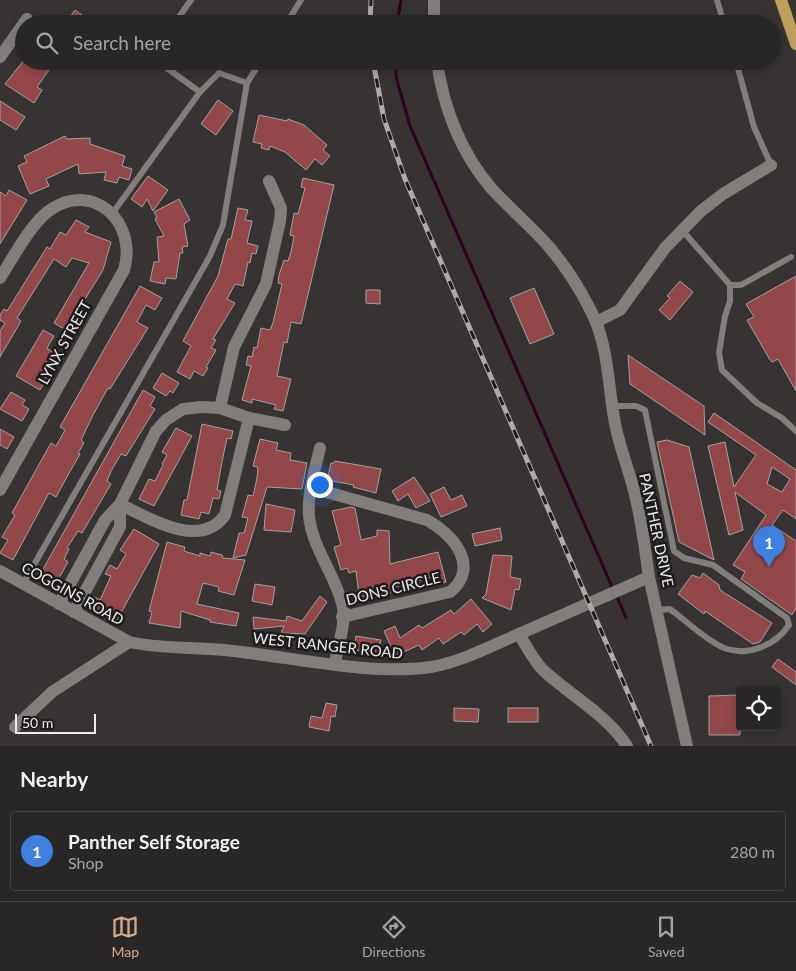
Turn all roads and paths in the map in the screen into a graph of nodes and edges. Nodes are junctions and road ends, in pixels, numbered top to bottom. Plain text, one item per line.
1 (191, 0) edge
2 (301, 0) edge
3 (434, 0) edge
4 (717, 0) edge
5 (781, 0) edge
6 (180, 15) edge
7 (292, 15) edge
8 (434, 15) edge
9 (721, 15) edge
10 (15, 35) edge
11 (796, 44) edge
12 (0, 57) edge
13 (169, 70) edge
14 (256, 70) edge
15 (439, 70) edge
16 (738, 70) edge
17 (248, 83) junction
18 (200, 92) junction
19 (771, 165) joint
20 (269, 181) dead end
21 (109, 212) junction
22 (681, 230) junction
23 (790, 257) dead end
24 (0, 278) edge
25 (730, 285) junction
26 (596, 322) junction
27 (612, 406) junction
28 (220, 408) junction
29 (249, 418) junction
30 (285, 425) dead end
31 (796, 432) edge
32 (320, 448) dead end
33 (312, 488) junction
34 (0, 490) edge
35 (120, 504) junction
36 (0, 571) edge
37 (649, 577) junction
38 (23, 584) junction
39 (59, 604) junction
40 (658, 610) junction
41 (74, 612) junction
42 (342, 617) junction
43 (520, 634) junction
44 (129, 642) junction
45 (335, 664) junction
46 (15, 727) dead end
47 (628, 746) edge
48 (687, 746) edge

1 - 6 lane
2 - 7 lane
3 - 8 street
4 - 9 lane
5 - 11 main road
10 - 12 street
13 - 18 lane
14 - 17 lane
15 - 26 street, PANTHER DRIVE
16 - 19 lane
17 - 18 lane
17 - 38 lane
18 - 21 lane
19 - 22 street
20 - 28 street
21 - 24 street
21 - 34 street, LYNX STREET
22 - 25 lane
22 - 26 street
23 - 25 lane
25 - 31 lane
26 - 27 street, PANTHER DRIVE
27 - 37 street, PANTHER DRIVE
27 - 40 lane
28 - 29 street
28 - 35 street
29 - 30 street
29 - 35 street
32 - 33 street
33 - 42 street
33 - 42 street, DONS CIRCLE
35 - 39 street
35 - 41 street
36 - 38 street, COGGINS ROAD
37 - 40 street, PANTHER DRIVE
37 - 43 street, WEST RANGER ROAD
38 - 39 street, COGGINS ROAD
39 - 41 street, COGGINS ROAD
40 - 48 street, PANTHER DRIVE
41 - 44 street, COGGINS ROAD
42 - 45 street
43 - 45 street, WEST RANGER ROAD
43 - 47 street
44 - 45 street, WEST RANGER ROAD
44 - 46 street

